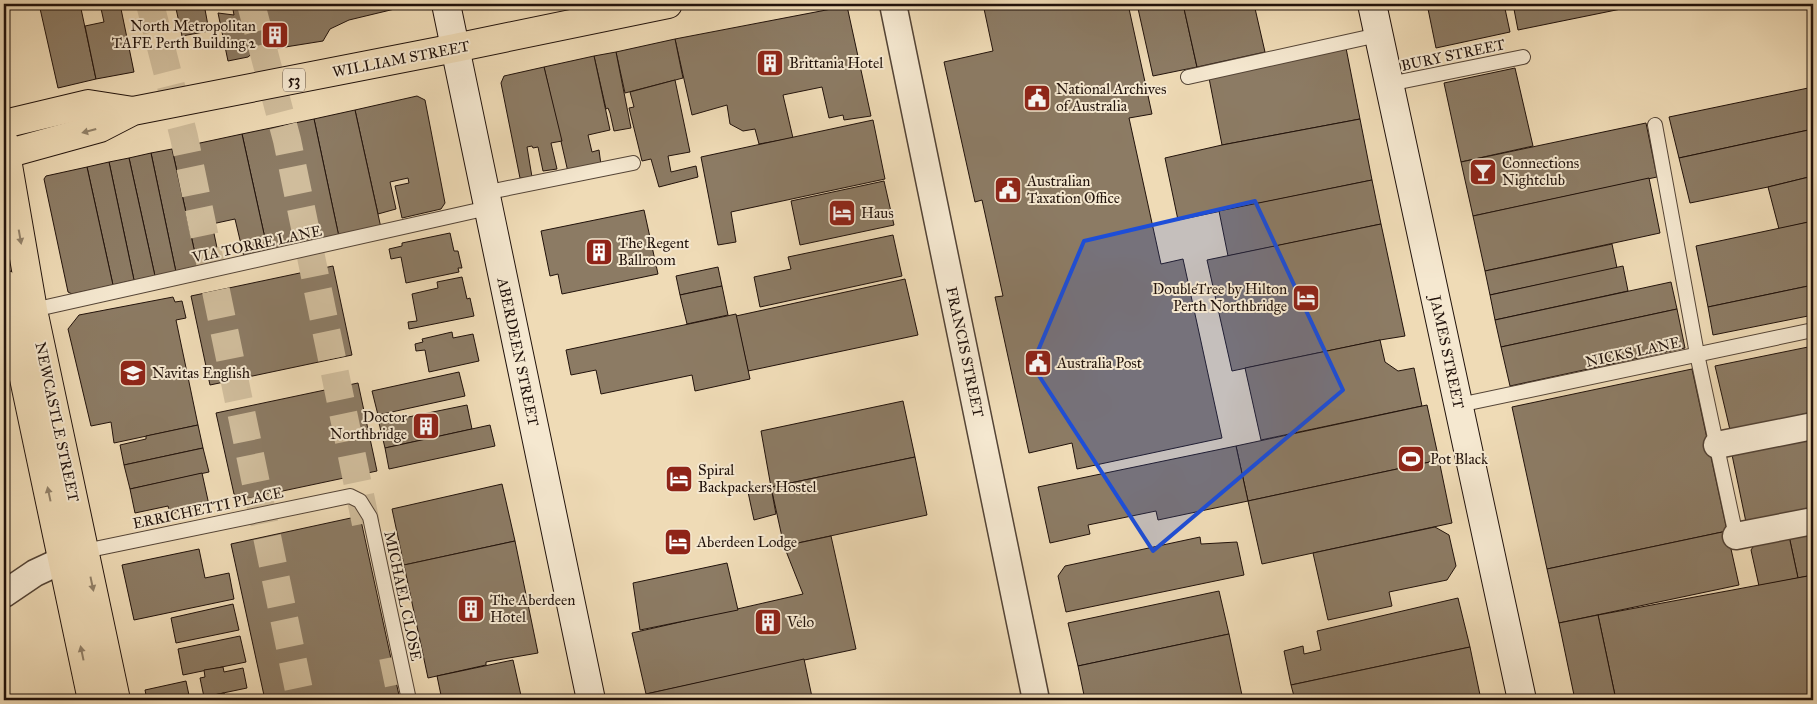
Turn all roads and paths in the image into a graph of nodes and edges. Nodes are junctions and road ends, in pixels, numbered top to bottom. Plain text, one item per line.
1 (446, 4) edge
2 (668, 4) edge
3 (893, 4) edge
4 (1372, 4) edge
5 (1378, 35) junction
6 (455, 48) junction
7 (1522, 57) dead end
8 (1188, 77) dead end
9 (1389, 84) junction
10 (133, 111) junction
11 (4, 124) edge
12 (1655, 125) dead end
13 (4, 150) edge
14 (633, 163) dead end
15 (486, 200) junction
16 (4, 284) edge
17 (33, 310) junction
18 (1813, 330) edge
19 (1698, 354) junction
20 (1459, 405) junction
21 (1813, 426) edge
22 (1716, 444) junction
23 (360, 501) joint
24 (1813, 521) edge
25 (1736, 536) joint
26 (74, 555) junction
27 (4, 594) edge
28 (92, 700) edge
29 (116, 700) edge
30 (409, 700) edge
31 (591, 700) edge
32 (1036, 700) edge
33 (1522, 700) edge

1 - 6 street, ABERDEEN STREET
2 - 6 main road, WILLIAM STREET / 53
3 - 32 street, FRANCIS STREET
4 - 5 street, JAMES STREET
5 - 8 lane
5 - 9 street, JAMES STREET
6 - 10 main road, WILLIAM STREET / 53
6 - 15 street, ABERDEEN STREET
7 - 9 lane, BURY STREET
9 - 20 street, JAMES STREET
10 - 11 main road, WILLIAM STREET / 53
10 -> 13 main road, WILLIAM STREET / 53
12 - 19 lane
13 -> 17 main road, NEWCASTLE STREET
14 - 15 lane, VIA TORRE LANE
15 - 17 lane, VIA TORRE LANE
15 - 31 street, ABERDEEN STREET
26 -> 16 main road, NEWCASTLE STREET
17 - 26 main road, NEWCASTLE STREET
18 - 19 lane, NICKS LANE
19 - 20 lane, NICKS LANE
19 - 22 lane
20 - 33 street, JAMES STREET
21 - 22 street
22 - 25 lane
23 - 26 lane, ERRICHETTI PLACE
23 - 30 lane, MICHAEL CLOSE
24 - 25 street
26 - 27 street
28 -> 26 main road, NEWCASTLE STREET
26 -> 29 main road, NEWCASTLE STREET

